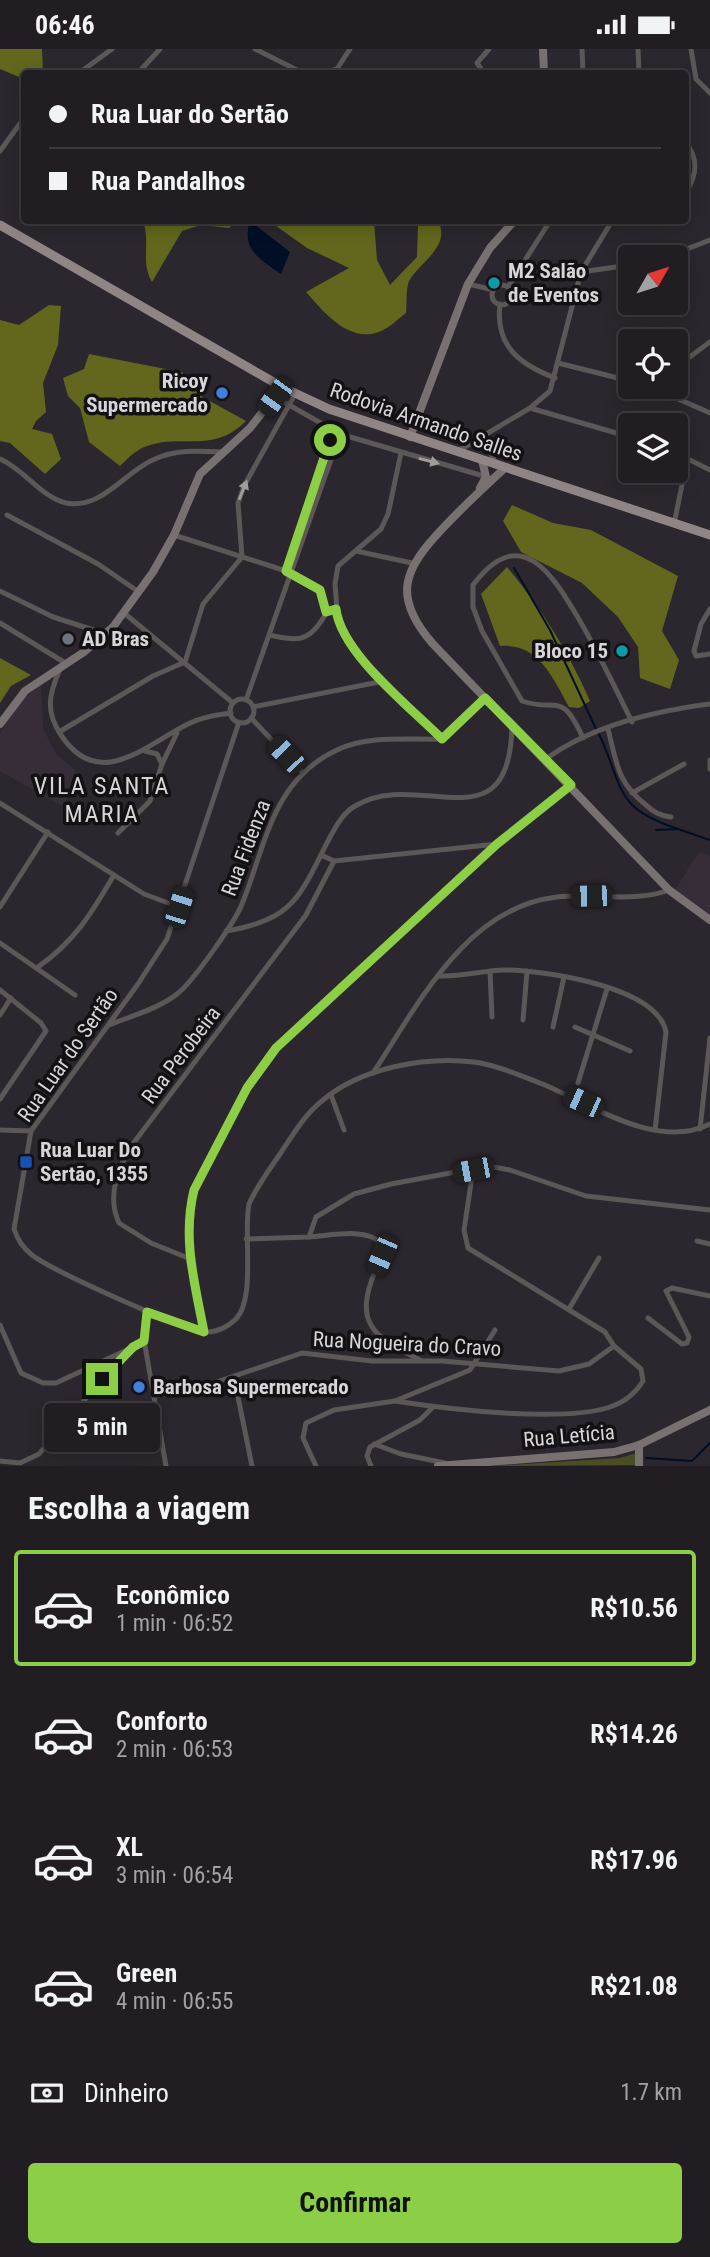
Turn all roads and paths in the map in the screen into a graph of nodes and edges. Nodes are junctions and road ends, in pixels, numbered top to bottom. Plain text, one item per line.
1 (112, 49) edge
2 (160, 49) edge
3 (256, 49) edge
4 (350, 49) edge
5 (489, 49) edge
6 (544, 49) edge
7 (582, 49) edge
8 (638, 49) edge
9 (691, 49) edge
10 (83, 70) edge
11 (141, 70) edge
12 (297, 70) edge
13 (334, 70) edge
14 (482, 70) edge
15 (544, 70) edge
16 (583, 70) edge
17 (639, 70) edge
18 (710, 93) edge
19 (21, 122) edge
20 (689, 149) edge
21 (0, 151) edge
22 (689, 186) edge
23 (511, 224) edge
24 (548, 224) edge
25 (610, 224) edge
26 (0, 225) edge
27 (710, 240) edge
28 (688, 248) edge
29 (618, 267) edge
30 (581, 272) junction
31 (468, 284) junction
32 (508, 287) junction
33 (494, 290) junction
34 (500, 304) junction
35 (710, 342) edge
36 (688, 358) edge
37 (558, 363) junction
38 (555, 378) junction
39 (618, 378) edge
40 (282, 387) junction
41 (295, 394) junction
42 (275, 397) junction
43 (678, 399) edge
44 (288, 407) junction
45 (530, 408) junction
46 (710, 413) edge
47 (332, 431) junction
48 (486, 433) junction
49 (340, 434) junction
50 (618, 434) edge
51 (410, 437) junction
52 (225, 452) junction
53 (456, 452) junction
54 (401, 453) junction
55 (0, 459) edge
56 (482, 460) junction
57 (688, 460) edge
58 (501, 466) junction
59 (710, 470) edge
60 (321, 478) junction
61 (489, 478) junction
62 (682, 483) edge
63 (7, 515) dead end
64 (674, 524) junction
65 (174, 535) junction
66 (710, 535) edge
67 (356, 551) junction
68 (242, 557) junction
69 (412, 563) junction
70 (288, 574) junction
71 (335, 585) junction
72 (320, 590) junction
73 (0, 591) edge
74 (139, 592) junction
75 (336, 609) junction
76 (710, 609) edge
77 (326, 612) junction
78 (124, 613) junction
79 (0, 623) edge
80 (106, 634) junction
81 (269, 635) junction
82 (710, 654) edge
83 (185, 661) junction
84 (64, 666) junction
85 (384, 681) junction
86 (485, 698) junction
87 (246, 700) junction
88 (233, 703) junction
89 (710, 704) edge
90 (253, 707) junction
91 (231, 713) junction
92 (251, 718) junction
93 (239, 722) junction
94 (632, 722) junction
95 (0, 724) edge
96 (512, 725) junction
97 (608, 729) junction
98 (178, 731) junction
99 (59, 732) junction
100 (583, 738) junction
101 (442, 739) junction
102 (144, 751) junction
103 (547, 759) junction
104 (710, 760) edge
105 (162, 764) junction
106 (684, 764) dead end
107 (710, 769) edge
108 (303, 773) junction
109 (571, 785) junction
110 (632, 793) junction
111 (0, 803) edge
112 (671, 817) dead end
113 (48, 832) junction
114 (118, 833) dead end
115 (497, 844) junction
116 (321, 855) junction
117 (334, 862) junction
118 (114, 875) junction
119 (669, 890) junction
120 (0, 907) edge
121 (179, 907) junction
122 (710, 921) edge
123 (226, 931) junction
124 (0, 943) edge
125 (38, 967) junction
126 (490, 971) junction
127 (527, 971) junction
128 (439, 976) junction
129 (564, 977) junction
130 (607, 989) junction
131 (0, 990) edge
132 (75, 995) dead end
133 (11, 998) junction
134 (0, 1015) edge
135 (492, 1017) dead end
136 (523, 1020) dead end
137 (109, 1025) junction
138 (553, 1027) dead end
139 (575, 1027) dead end
140 (594, 1034) junction
141 (710, 1038) edge
142 (630, 1051) dead end
143 (373, 1073) junction
144 (578, 1083) dead end
145 (331, 1095) junction
146 (0, 1099) edge
147 (710, 1124) edge
148 (700, 1129) junction
149 (0, 1130) edge
150 (344, 1130) dead end
151 (655, 1130) junction
152 (31, 1131) junction
153 (473, 1170) junction
154 (710, 1210) edge
155 (309, 1237) junction
156 (246, 1239) junction
157 (697, 1241) dead end
158 (710, 1244) edge
159 (188, 1258) junction
160 (599, 1258) dead end
161 (710, 1296) edge
162 (569, 1309) junction
163 (147, 1312) junction
164 (648, 1318) dead end
165 (0, 1325) edge
166 (495, 1330) dead end
167 (204, 1332) junction
168 (144, 1341) junction
169 (614, 1346) junction
170 (133, 1347) junction
171 (422, 1361) junction
172 (477, 1362) junction
173 (234, 1377) junction
174 (155, 1396) junction
175 (395, 1401) junction
176 (433, 1407) junction
177 (710, 1410) edge
178 (374, 1444) junction
179 (639, 1445) junction
180 (0, 1461) edge
181 (425, 1463) edge
182 (448, 1463) junction
183 (166, 1466) edge
184 (252, 1466) edge
185 (316, 1466) edge
186 (371, 1466) edge
187 (438, 1466) edge
188 (639, 1466) edge

1 - 10 street
2 - 11 street
3 - 12 street
4 - 13 street
5 - 14 street
6 - 15 street
7 - 16 street
8 - 17 street
9 - 18 street
19 - 21 street
20 - 22 street
23 - 31 street
24 - 32 street
25 - 30 street
26 - 40 main road, Rodovia Armando Salles
27 - 28 street
29 - 30 street
30 - 37 street
31 - 33 street
31 - 51 street
32 - 33 street
32 - 34 street
33 - 34 street
34 - 38 street
35 - 36 street
37 - 38 street
37 - 39 street
38 - 45 street
40 - 41 main road, Rodovia Armando Salles
40 - 42 street
41 - 44 street
41 - 51 main road, Rodovia Armando Salles
42 - 44 street
42 - 52 street
43 - 46 street
44 - 47 street
68 -> 44 street
45 - 48 street
45 - 50 street
47 - 49 street
47 - 60 street
48 - 53 street
48 - 58 street
49 - 54 street
49 - 60 street
51 - 53 main road, Rodovia Armando Salles
52 - 55 street
52 - 65 street
53 - 56 main road, Rodovia Armando Salles
54 -> 61 street
54 - 67 street
56 - 58 main road, Rodovia Armando Salles
56 - 61 street
57 - 59 street
58 - 61 street
58 - 64 main road, Rodovia Armando Salles
60 - 70 street
61 - 69 street
62 - 64 street
63 - 74 street
64 - 66 main road, Rodovia Armando Salles
65 - 68 street
65 - 74 street
67 - 69 street
67 - 71 street
68 - 70 street
68 - 83 street
69 - 86 street
70 - 72 street
70 - 81 street
71 - 72 street
71 - 75 street
72 - 77 street
73 - 80 street
74 - 78 street
75 - 77 street
75 - 85 street
76 - 82 street
77 - 81 street
78 - 80 street
78 - 83 street
79 - 84 street
80 - 84 street
81 - 87 street
83 - 88 street
83 - 99 street
84 - 95 street
84 - 99 street
85 - 90 street
85 - 101 street
86 - 96 street
86 - 101 street
87 - 88 street
87 - 90 street
88 - 91 street
89 - 94 street
90 - 92 street
91 - 93 street
91 - 98 street
92 - 93 street
92 - 108 street
93 - 121 street, Rua Luar do Sertão
94 - 97 street
94 - 100 street
96 - 103 street
96 - 116 street
97 - 100 street
97 - 110 street
98 - 102 street
98 - 105 street
99 - 102 street
100 - 103 street
101 - 108 street, Rua Fidenza
102 - 105 street
103 - 109 street
104 - 107 street
105 - 114 street
106 - 110 street
108 - 123 street, Rua Fidenza
109 - 115 street
109 - 119 street
110 - 112 street
111 - 113 street
113 - 118 street
113 - 120 street
115 - 117 street
115 - 159 street
116 - 117 street
116 - 123 street
117 - 159 street, Rua Perobeira
118 - 121 street
118 - 125 street
119 - 122 street
119 - 128 street
121 - 137 street, Rua Luar do Sertão
123 - 137 street, Rua Fidenza
124 - 125 street
125 - 132 street
126 - 127 street
126 - 128 street
126 - 135 street
127 - 129 street
127 - 136 street
128 - 143 street
129 - 130 street
129 - 138 street
130 - 140 street
130 - 151 street
131 - 133 street
133 - 134 street
133 - 146 street
137 - 152 street, Rua Luar do Sertão
139 - 140 street
140 - 142 street
140 - 144 street
141 - 148 street
143 - 145 street
143 - 151 street
145 - 150 street
145 - 156 street
147 - 148 street
148 - 151 street
149 - 152 street
152 - 163 street, Rua Luar do Sertão
153 - 154 street
153 - 155 street
153 - 162 street
155 - 156 street
155 - 171 street
156 - 167 street
157 - 158 street
159 - 167 street
160 - 162 street
161 - 164 street
162 - 169 street
163 - 167 street, Rua Luar do Sertão
163 - 168 street
165 - 170 street
166 - 172 street
168 - 170 street
168 - 174 street
169 - 172 street, Rua Nogueira do Cravo
169 - 176 street
170 - 180 street
171 - 172 street, Rua Nogueira do Cravo
171 - 173 street, Rua Nogueira do Cravo
172 - 175 street
173 - 174 street, Rua Nogueira do Cravo
173 - 184 street
174 - 183 street
175 - 176 street
175 - 185 street
176 - 178 street
177 - 179 street, Rua Letícia
178 - 181 street, Rua Letícia
178 - 186 street
179 - 182 street, Rua Letícia
179 - 188 street
181 - 182 street, Rua Letícia
182 - 187 street

